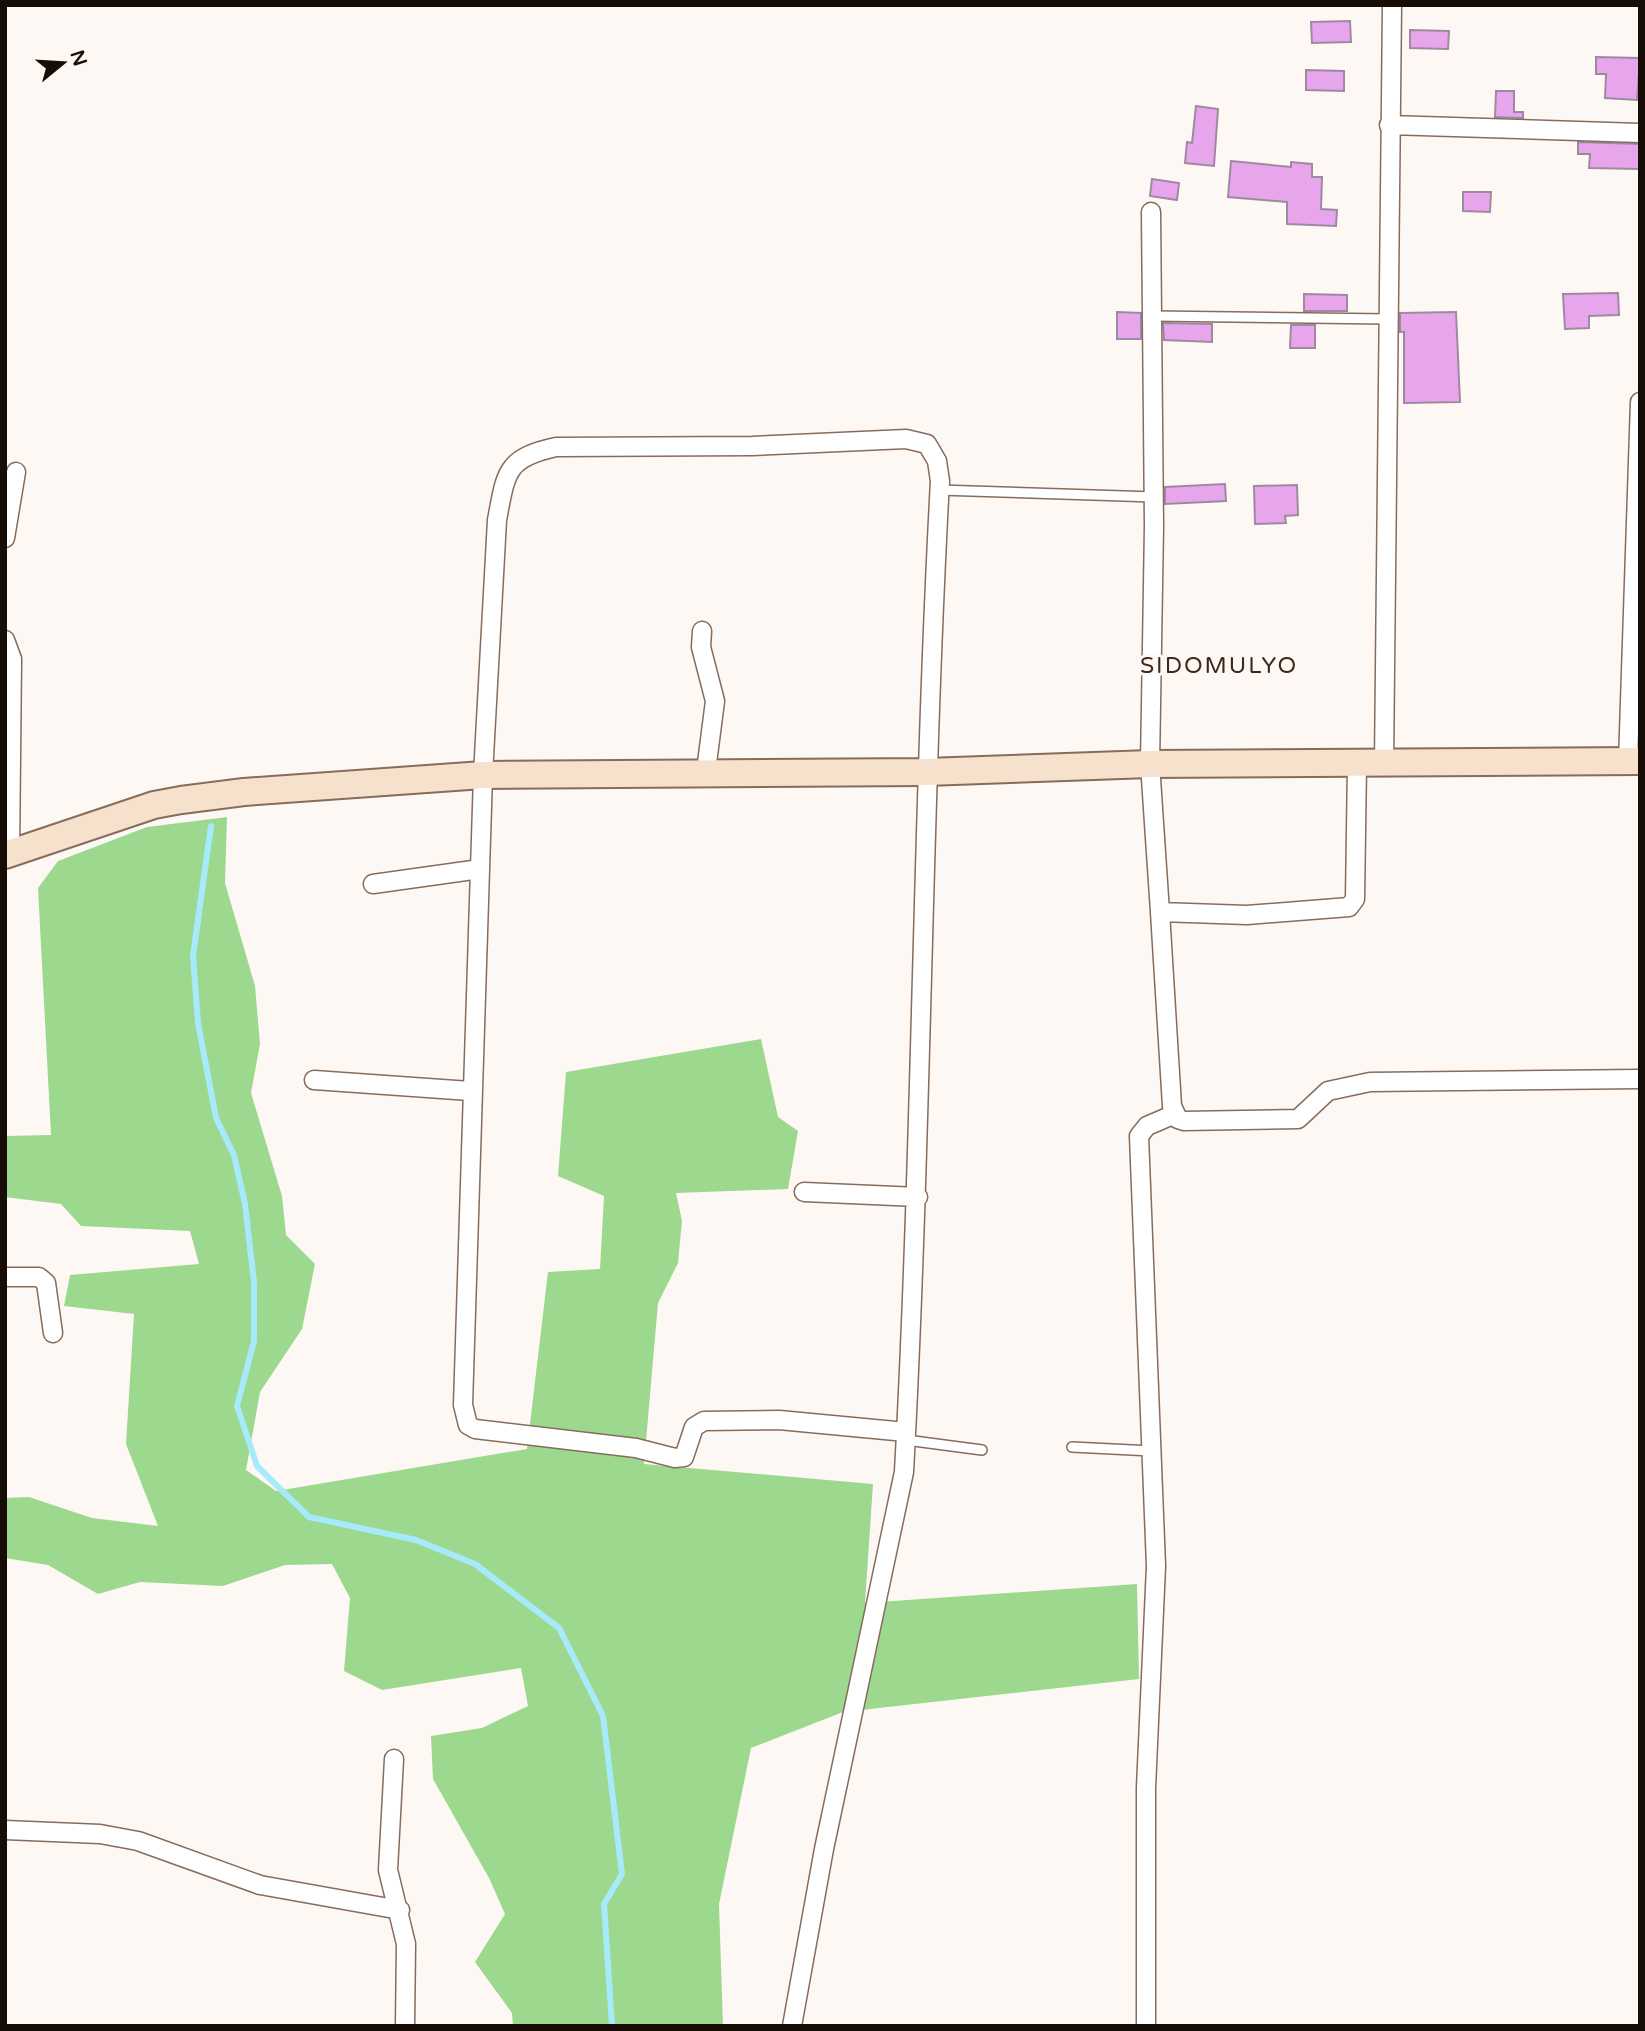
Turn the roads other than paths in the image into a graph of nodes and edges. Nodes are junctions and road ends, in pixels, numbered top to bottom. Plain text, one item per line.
1 (1392, 5) edge
2 (1389, 125) junction
3 (1640, 133) edge
4 (1151, 212) dead end
5 (1152, 316) junction
6 (1388, 319) junction
7 (1640, 402) edge
8 (16, 472) dead end
9 (939, 490) junction
10 (1154, 497) junction
11 (5, 538) edge
12 (702, 631) dead end
13 (5, 640) edge
14 (1634, 762) edge
15 (1150, 764) junction
16 (1357, 764) junction
17 (1384, 764) junction
18 (706, 771) junction
19 (926, 772) junction
20 (483, 775) junction
21 (7, 855) edge
22 (480, 869) junction
23 (373, 884) dead end
24 (1160, 912) junction
25 (1640, 1079) edge
26 (314, 1080) dead end
27 (471, 1091) junction
28 (1175, 1114) junction
29 (804, 1192) dead end
30 (918, 1198) junction
31 (5, 1277) edge
32 (53, 1333) dead end
33 (906, 1436) junction
34 (1072, 1447) dead end
35 (982, 1450) dead end
36 (1152, 1451) junction
37 (394, 1759) dead end
38 (5, 1830) edge
39 (400, 1910) junction
40 (405, 2026) edge
41 (792, 2026) edge
42 (1146, 2026) edge

1 - 2 street
2 - 3 street
2 - 6 street
4 - 5 street
5 - 6 lane
5 - 10 street
6 - 17 street
7 - 14 street
8 - 11 street
9 - 10 lane
9 - 19 street
9 - 20 street
10 - 15 street
12 - 18 street
13 - 21 street
14 - 17 main road
15 - 16 main road
15 - 19 main road
15 - 24 street
16 - 17 main road
16 - 24 street
18 - 19 main road
18 - 20 main road
19 - 30 street
20 - 21 main road
20 - 22 street
22 - 23 street
22 - 27 street
24 - 28 street
25 - 28 street
26 - 27 street
27 - 33 street
28 - 36 street
29 - 30 street
30 - 33 street
31 - 32 street
33 - 35 lane
33 - 41 street
34 - 36 lane
36 - 42 street
37 - 39 street
38 - 39 street
39 - 40 street

